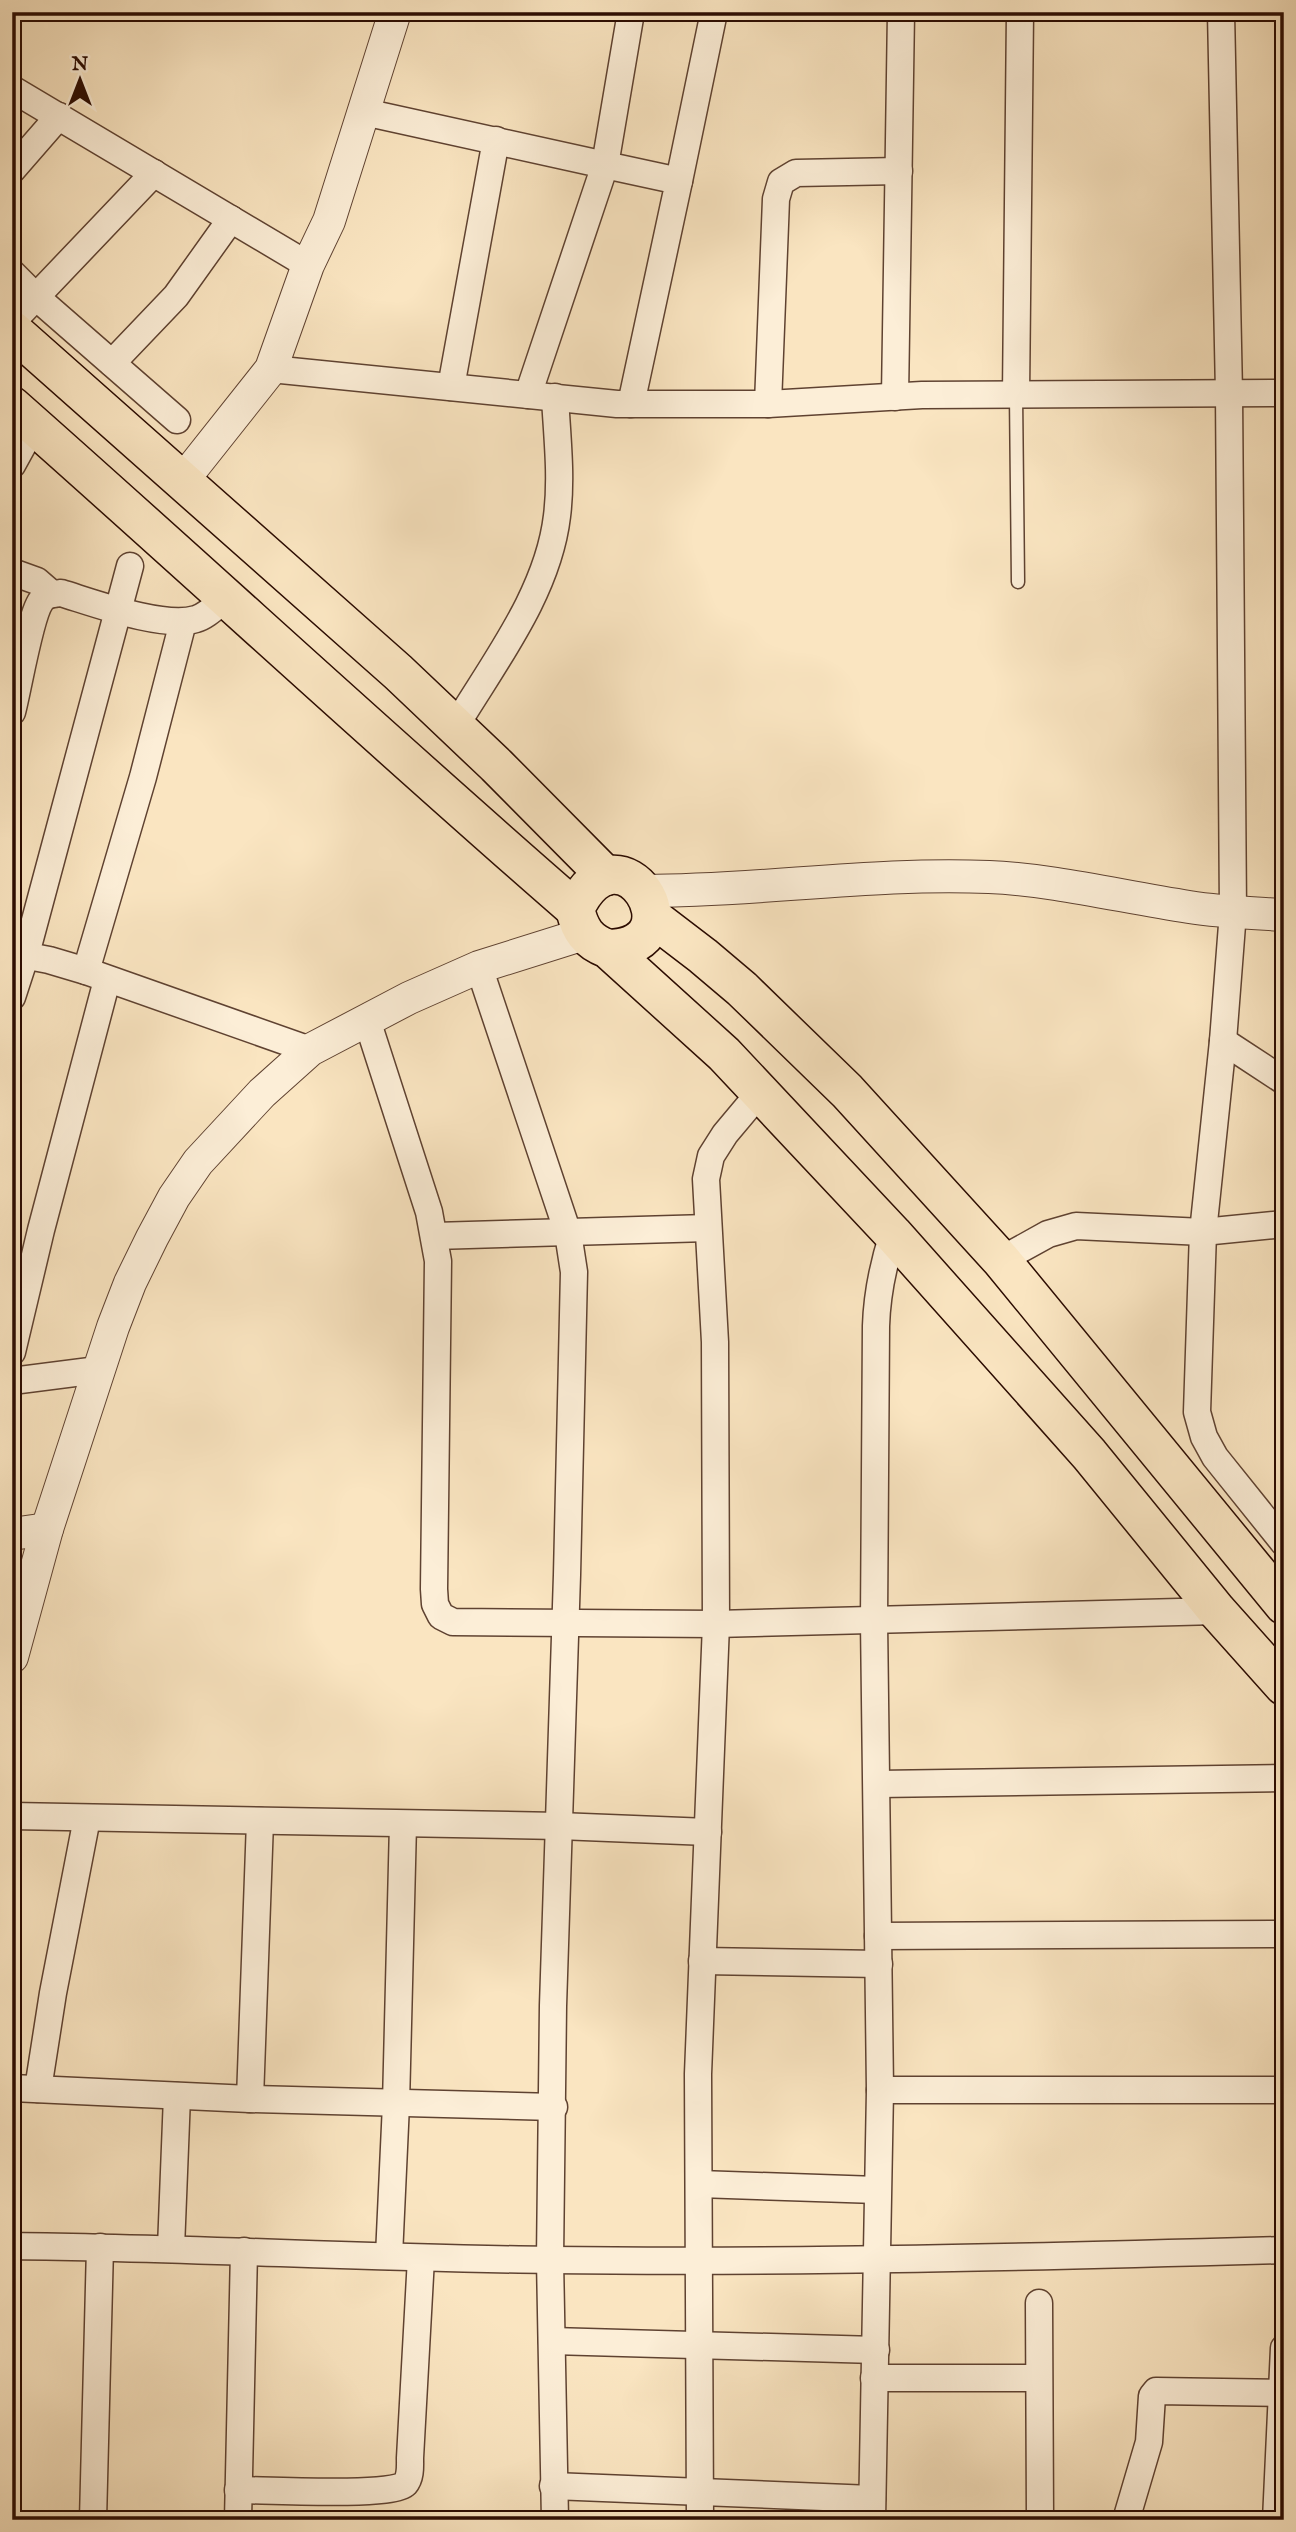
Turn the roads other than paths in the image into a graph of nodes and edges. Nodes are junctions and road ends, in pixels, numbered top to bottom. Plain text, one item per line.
1 (395, 12) edge
2 (631, 12) edge
3 (714, 12) edge
4 (901, 12) edge
5 (1020, 12) edge
6 (1221, 12) edge
7 (12, 89) edge
8 (363, 112) junction
9 (59, 116) junction
10 (496, 140) junction
11 (605, 165) junction
12 (12, 170) edge
13 (899, 171) junction
14 (154, 173) junction
15 (679, 181) junction
16 (230, 219) junction
17 (308, 265) junction
18 (12, 273) edge
19 (36, 297) junction
20 (12, 322) edge
21 (12, 330) edge
22 (112, 363) junction
23 (271, 369) junction
24 (451, 387) junction
25 (1229, 393) junction
26 (1284, 393) edge
27 (528, 395) junction
28 (1016, 395) junction
29 (555, 397) junction
30 (895, 397) junction
31 (631, 404) junction
32 (768, 404) junction
33 (23, 416) edge
34 (177, 420) dead end
35 (12, 465) edge
36 (183, 480) junction
37 (130, 566) dead end
38 (12, 572) edge
39 (1018, 582) dead end
40 (52, 594) junction
41 (228, 597) junction
42 (118, 609) junction
43 (183, 622) junction
44 (22, 629) edge
45 (13, 706) edge
46 (455, 727) junction
47 (606, 876) junction
48 (648, 904) junction
49 (1233, 912) junction
50 (1284, 915) edge
51 (589, 930) junction
52 (19, 954) edge
53 (479, 967) junction
54 (97, 975) junction
55 (12, 997) edge
56 (367, 1020) junction
57 (1223, 1041) junction
58 (310, 1050) junction
59 (1284, 1081) edge
60 (761, 1091) junction
61 (1284, 1224) edge
62 (708, 1228) junction
63 (1203, 1232) junction
64 (568, 1233) junction
65 (893, 1234) junction
66 (435, 1236) junction
67 (1001, 1260) junction
68 (12, 1352) edge
69 (98, 1370) junction
70 (12, 1381) edge
71 (47, 1529) junction
72 (12, 1534) edge
73 (1284, 1543) edge
74 (1284, 1605) edge
75 (1217, 1611) junction
76 (874, 1620) junction
77 (566, 1624) junction
78 (716, 1624) junction
79 (12, 1657) edge
80 (1284, 1686) edge
81 (1284, 1778) edge
82 (878, 1784) junction
83 (12, 1816) edge
84 (87, 1818) junction
85 (260, 1821) junction
86 (403, 1824) junction
87 (559, 1826) junction
88 (708, 1832) junction
89 (1284, 1934) edge
90 (878, 1936) junction
91 (702, 1961) junction
92 (878, 1964) junction
93 (25, 2088) edge
94 (880, 2090) junction
95 (1284, 2090) edge
96 (177, 2096) junction
97 (250, 2099) junction
98 (396, 2104) junction
99 (554, 2108) junction
100 (699, 2184) junction
101 (877, 2190) junction
102 (12, 2246) edge
103 (100, 2247) junction
104 (171, 2248) junction
105 (1284, 2250) edge
106 (244, 2251) junction
107 (389, 2256) junction
108 (421, 2258) junction
109 (550, 2260) junction
110 (700, 2260) junction
111 (877, 2260) junction
112 (1039, 2303) dead end
113 (552, 2341) junction
114 (698, 2346) junction
115 (1284, 2348) edge
116 (876, 2350) junction
117 (874, 2378) junction
118 (1038, 2378) junction
119 (1282, 2393) junction
120 (553, 2486) junction
121 (238, 2490) junction
122 (701, 2492) junction
123 (872, 2510) edge
124 (93, 2520) edge
125 (238, 2520) edge
126 (555, 2520) edge
127 (700, 2520) edge
128 (1040, 2520) edge
129 (1126, 2520) edge
130 (1276, 2520) edge

1 - 8 street
2 - 11 street
3 - 15 street
4 - 13 street
5 - 28 street
6 - 25 street
7 - 9 street
8 - 10 street
8 - 17 street
9 - 12 street
9 - 14 street
10 - 11 street
10 - 24 street
11 - 15 street
11 - 27 street
13 - 30 street
13 - 32 street
14 - 16 street
14 - 19 street
15 - 31 street
16 - 17 street
16 - 22 street
17 - 23 street
18 - 19 street
19 - 20 street
19 - 22 street
21 - 36 highway
22 - 34 street
23 - 24 street
23 - 36 street
24 - 27 street
25 - 26 street
25 - 28 street
25 - 49 street
27 - 29 street
28 - 30 street
28 - 39 lane
29 - 31 street
29 - 46 street
30 - 32 street
31 - 32 street
33 - 35 street
33 - 41 highway
36 - 46 highway
37 - 42 street
38 - 40 street
40 - 42 street
40 - 44 street
41 - 43 street
41 - 51 highway
42 - 43 street
42 - 52 street
43 - 54 street
44 - 45 street
46 - 47 highway
47 - 48 highway
47 - 51 highway
48 - 49 street
48 - 51 highway
48 - 67 highway
49 - 50 street
49 - 57 street
51 - 53 street
51 - 60 highway
52 - 54 street
52 - 55 street
53 - 56 street
53 - 64 street
54 - 58 street
54 - 68 street
56 - 58 street
56 - 66 street
57 - 59 street
57 - 63 street
58 - 69 street
60 - 62 street
60 - 65 highway
61 - 63 street
62 - 64 street
62 - 78 street
63 - 67 street
63 - 73 street
64 - 66 street
64 - 77 street
65 - 75 highway
65 - 76 street
66 - 77 street
67 - 74 highway
69 - 70 street
69 - 71 street
71 - 72 street
71 - 79 street
75 - 76 street
75 - 80 highway
76 - 78 street
76 - 82 street
77 - 78 street
77 - 87 street
78 - 88 street
81 - 82 street
82 - 90 street
83 - 84 street
84 - 85 street
84 - 93 street
85 - 86 street
85 - 97 street
86 - 87 street
86 - 98 street
87 - 88 street
87 - 99 street
88 - 91 street
89 - 90 street
90 - 92 street
91 - 92 street
91 - 100 street
92 - 94 street
93 - 96 street
94 - 95 street
94 - 101 street
96 - 97 street
96 - 104 street
97 - 98 street
98 - 99 street
98 - 107 street
99 - 109 street
100 - 101 street
100 - 110 street
101 - 111 street
102 - 103 street
103 - 104 street
103 - 124 street
104 - 106 street
105 - 111 street
106 - 107 street
106 - 121 street
107 - 108 street
108 - 109 street
108 - 121 street
109 - 110 street
109 - 113 street
110 - 111 street
110 - 114 street
111 - 116 street
112 - 118 street
113 - 114 street
113 - 120 street
114 - 116 street
114 - 122 street
115 - 119 street
116 - 117 street
117 - 118 street
117 - 123 street
118 - 128 street
119 - 129 street
119 - 130 street
120 - 122 street
120 - 126 street
121 - 125 street
122 - 123 street
122 - 127 street

